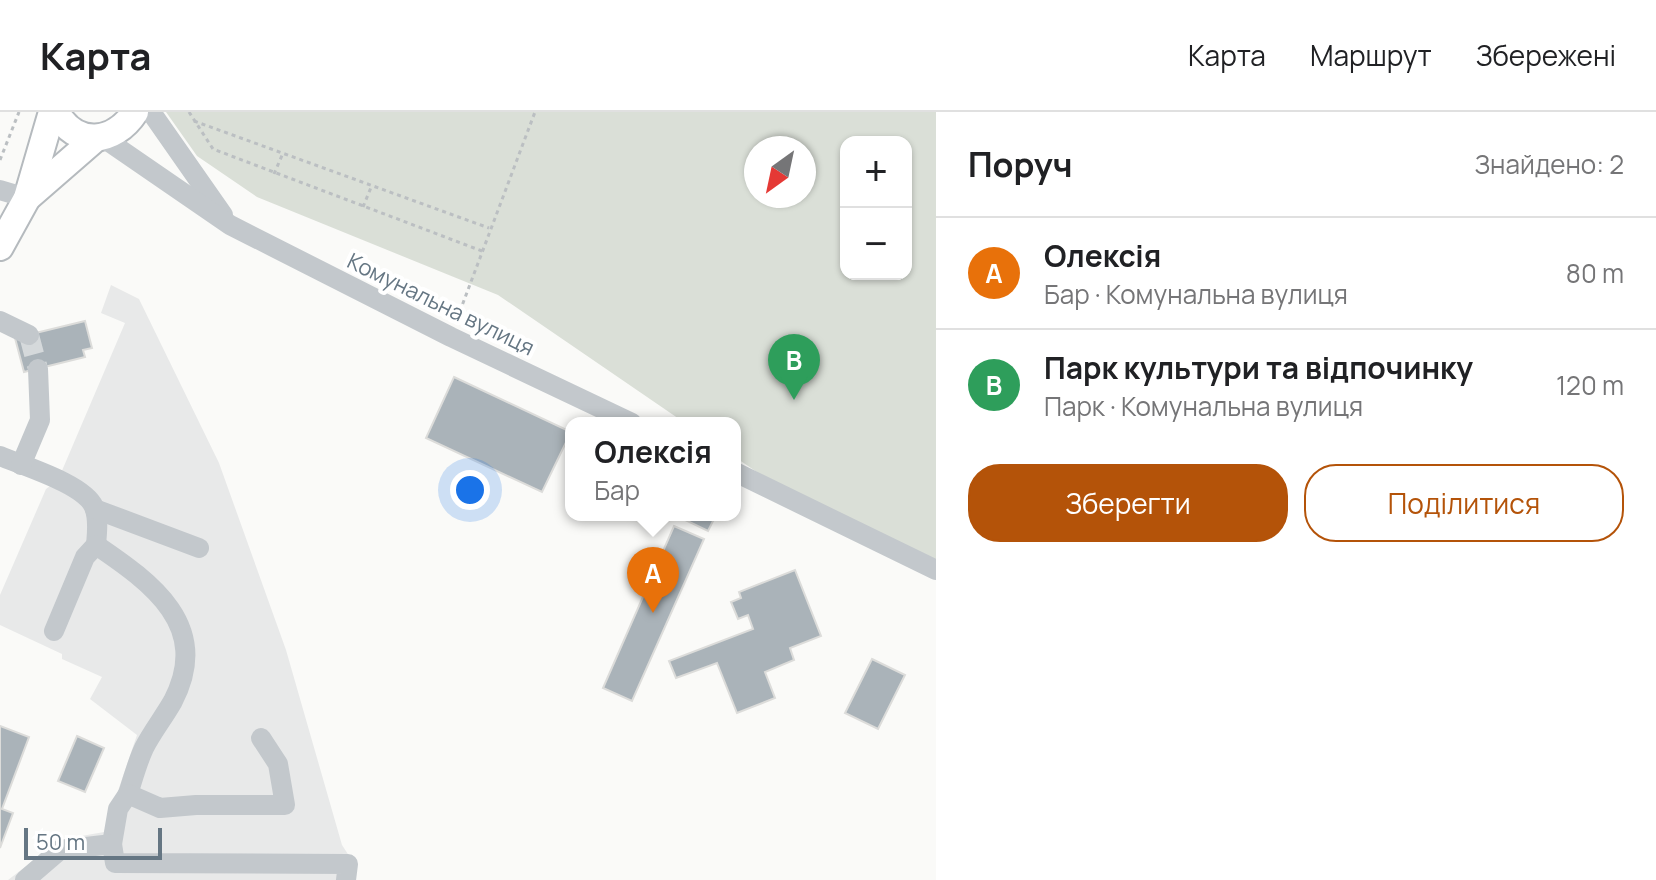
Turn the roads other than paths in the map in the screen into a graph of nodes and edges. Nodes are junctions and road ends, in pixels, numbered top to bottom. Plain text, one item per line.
1 (54, 112) edge
2 (135, 112) edge
3 (151, 112) edge
4 (99, 137) junction
5 (0, 190) edge
6 (27, 198) junction
7 (230, 225) junction
8 (0, 247) edge
9 (0, 321) edge
10 (29, 335) dead end
11 (38, 369) tunnel mouth
12 (619, 417) edge
13 (0, 456) edge
14 (21, 465) junction
15 (741, 475) edge
16 (95, 509) junction
17 (96, 545) junction
18 (199, 548) dead end
19 (936, 570) edge
20 (54, 631) dead end
21 (261, 738) dead end
22 (128, 794) junction
23 (112, 844) junction
24 (25, 880) edge
25 (346, 880) edge

1 - 4 main road
1 - 6 main road
2 - 4 main road
3 - 7 street, Комунальна вулиця
4 - 6 main road
4 - 7 street, Комунальна вулиця
5 - 6 street
6 - 8 main road
7 - 12 street, Комунальна вулиця
9 - 10 street
11 - 14 street
13 - 14 street
14 - 16 street
15 - 19 street
16 - 17 street
16 - 18 street
17 - 20 street
17 - 22 street
21 - 22 street
22 - 23 street
23 - 24 street
23 - 25 street

